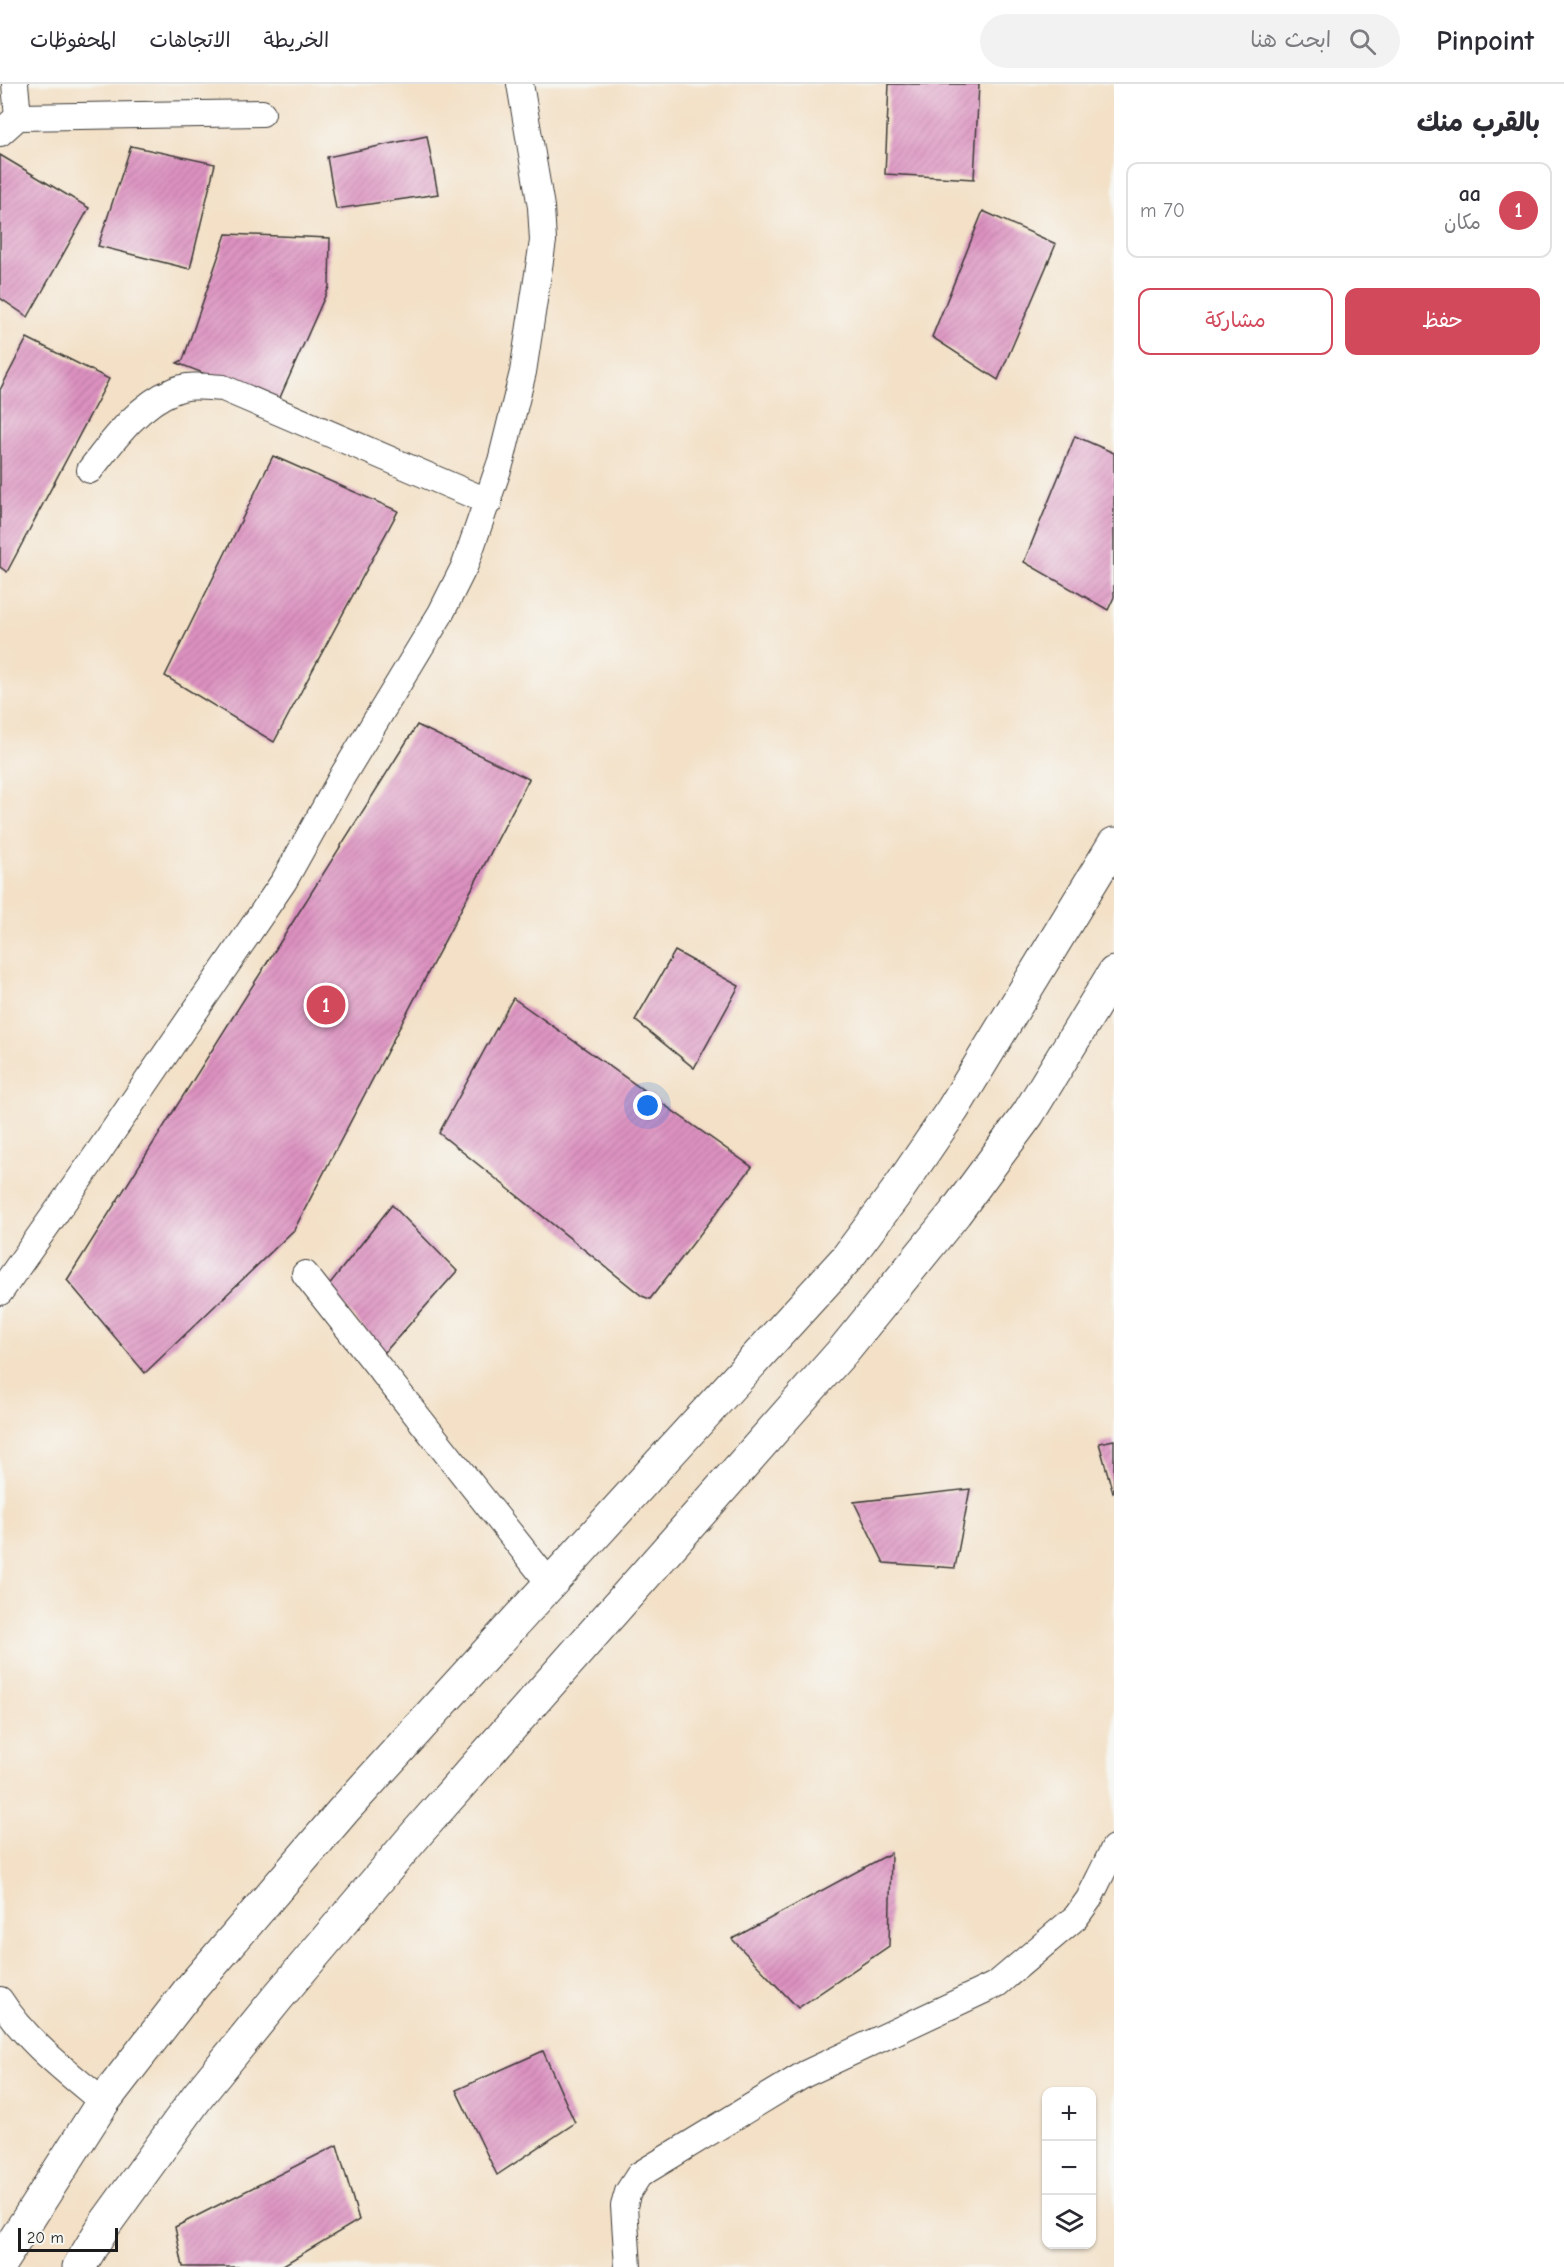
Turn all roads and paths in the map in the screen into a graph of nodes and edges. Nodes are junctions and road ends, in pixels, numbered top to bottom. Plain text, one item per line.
1 (15, 84) edge
2 (520, 84) edge
3 (262, 113) dead end
4 (9, 125) edge
5 (90, 470) dead end
6 (489, 502) junction
7 (1114, 844) edge
8 (1114, 974) edge
9 (305, 1274) dead end
10 (0, 1292) edge
11 (550, 1584) junction
12 (1114, 1848) edge
13 (0, 2000) edge
14 (103, 2102) junction
15 (0, 2263) edge
16 (79, 2267) edge
17 (628, 2267) edge

1 - 4 street
2 - 6 street
3 - 4 street
5 - 6 street
6 - 10 street
7 - 11 main road
8 - 16 main road
9 - 11 street
11 - 14 main road
12 - 17 street
13 - 14 street
14 - 15 main road

